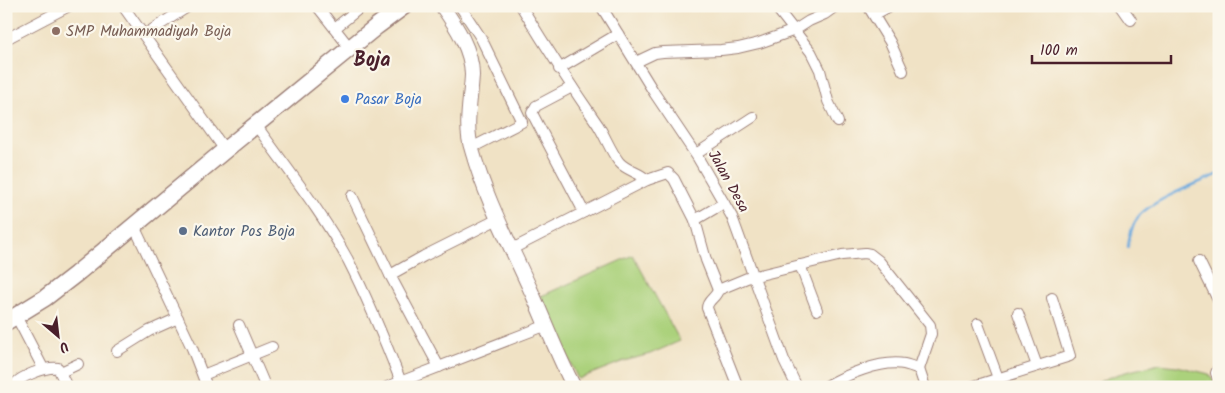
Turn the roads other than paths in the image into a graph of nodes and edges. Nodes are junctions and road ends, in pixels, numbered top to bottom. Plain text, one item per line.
1 (70, 6) edge
2 (188, 6) edge
3 (317, 6) edge
4 (362, 6) edge
5 (404, 6) edge
6 (442, 6) edge
7 (460, 6) edge
8 (521, 6) edge
9 (601, 6) edge
10 (775, 6) edge
11 (836, 6) edge
12 (868, 6) edge
13 (890, 6) edge
14 (1121, 6) edge
15 (126, 7) edge
16 (874, 15) junction
17 (1131, 20) dead end
18 (334, 28) junction
19 (796, 30) junction
20 (618, 34) junction
21 (144, 35) junction
22 (6, 39) edge
23 (350, 48) junction
24 (636, 62) junction
25 (559, 69) junction
26 (903, 71) dead end
27 (572, 87) junction
28 (753, 117) dead end
29 (838, 122) dead end
30 (256, 125) junction
31 (471, 148) junction
32 (225, 150) junction
33 (696, 154) junction
34 (647, 180) junction
35 (352, 196) dead end
36 (724, 202) junction
37 (584, 212) junction
38 (498, 219) junction
39 (695, 220) junction
40 (134, 226) junction
41 (512, 249) junction
42 (1199, 261) dead end
43 (800, 265) junction
44 (390, 275) junction
45 (755, 276) junction
46 (718, 290) junction
47 (1052, 298) dead end
48 (1219, 302) edge
49 (817, 310) dead end
50 (1018, 313) dead end
51 (178, 318) junction
52 (11, 319) edge
53 (978, 324) dead end
54 (239, 325) dead end
55 (547, 325) junction
56 (272, 347) dead end
57 (118, 351) dead end
58 (252, 355) junction
59 (78, 364) dead end
60 (1037, 366) junction
61 (1219, 366) edge
62 (439, 367) junction
63 (43, 368) junction
64 (919, 369) junction
65 (61, 372) junction
66 (203, 375) junction
67 (998, 378) junction
68 (263, 381) dead end
69 (1219, 381) edge
70 (28, 382) edge
71 (401, 382) junction
72 (13, 387) edge
73 (67, 387) edge
74 (208, 387) edge
75 (387, 387) edge
76 (574, 387) edge
77 (738, 387) edge
78 (797, 387) edge
79 (825, 387) edge
80 (925, 387) edge
81 (971, 387) edge

1 - 22 street
2 - 21 street
3 - 18 street
4 - 18 street
5 - 23 main road
6 - 31 street
7 - 31 street
8 - 25 street
9 - 20 street, Jalan Desa
10 - 19 street
11 - 19 street
12 - 16 street
13 - 16 street
14 - 17 street
15 - 21 street
16 - 26 street
18 - 23 street
19 - 24 street
19 - 29 street
20 - 24 street, Jalan Desa
20 - 25 street
21 - 32 street
23 - 30 main road
24 - 33 street, Jalan Desa
25 - 27 street
27 - 34 street
27 - 37 street
28 - 33 street
30 - 32 main road
30 - 71 street
31 - 38 street
32 - 40 main road
33 - 36 street, Jalan Desa
34 - 37 street
34 - 39 street
35 - 44 street
36 - 39 street
36 - 45 street, Jalan Desa
37 - 41 street
38 - 41 street
38 - 44 street
39 - 46 street
40 - 51 street
40 - 52 main road
41 - 55 street
42 - 48 street
43 - 45 street
43 - 49 street
43 - 64 street
44 - 62 street
45 - 46 street
45 - 78 street, Jalan Desa
46 - 77 street
47 - 60 street
50 - 60 street
51 - 57 street
51 - 66 street
52 - 63 street
53 - 67 street
54 - 58 street
55 - 62 street
55 - 76 street
56 - 58 street
58 - 66 street
58 - 68 street
59 - 65 street
60 - 67 street
61 - 69 street
62 - 71 street
63 - 65 street
63 - 70 street
64 - 79 street
64 - 80 street
65 - 73 street
66 - 74 street
67 - 81 street
70 - 72 street
71 - 75 street

